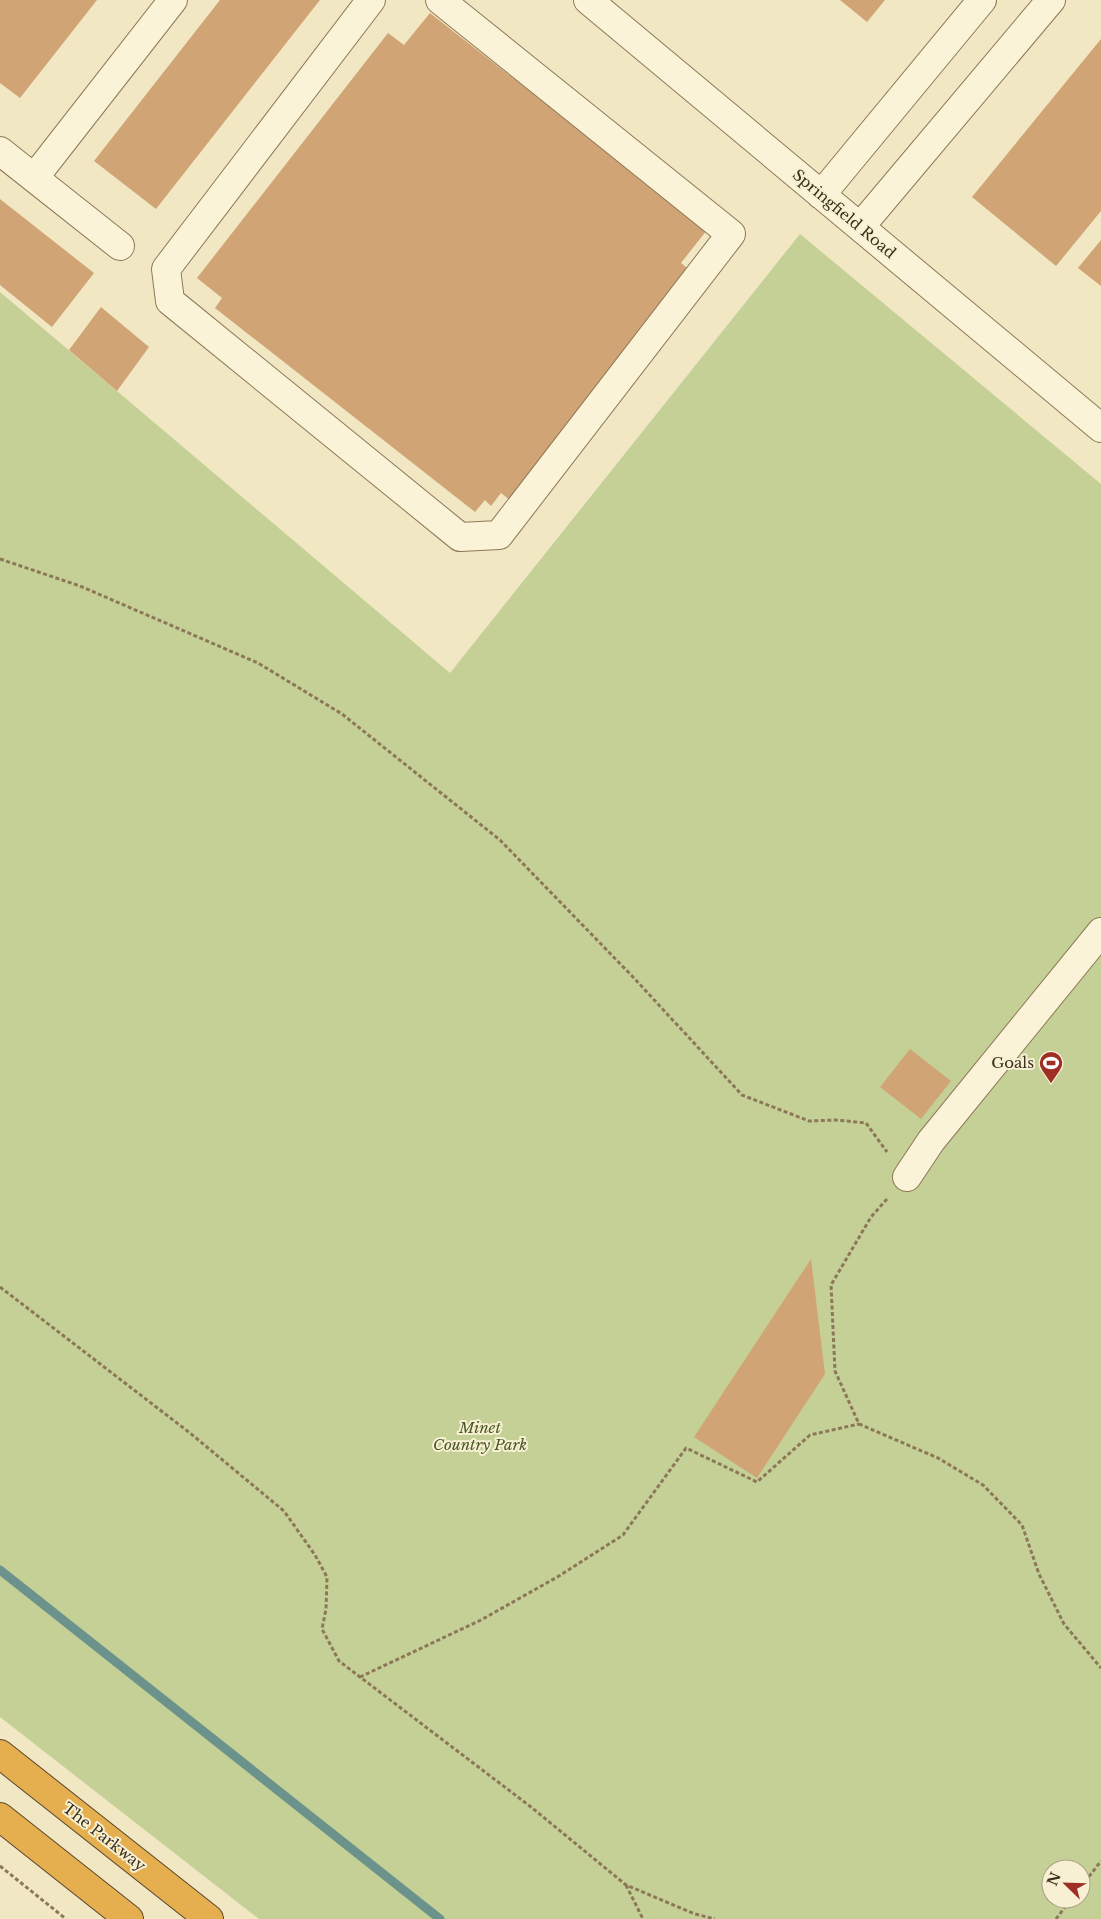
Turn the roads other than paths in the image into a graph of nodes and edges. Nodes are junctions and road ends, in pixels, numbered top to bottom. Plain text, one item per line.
1 (174, 0) edge
2 (371, 0) edge
3 (440, 0) edge
4 (588, 0) edge
5 (982, 0) edge
6 (1051, 0) edge
7 (0, 151) edge
8 (34, 178) junction
9 (821, 195) junction
10 (860, 228) junction
11 (120, 246) dead end
12 (1101, 428) edge
13 (1101, 932) edge
14 (907, 1177) road end
15 (0, 1754) edge
16 (0, 1817) edge
17 (129, 1919) edge
18 (209, 1919) edge

1 - 8 street
2 - 3 street
4 - 9 street, Springfield Road
5 - 9 street
6 - 10 street
7 - 8 street
8 - 11 street
9 - 10 street, Springfield Road
10 - 12 street, Springfield Road
13 - 14 street
15 - 18 highway, The Parkway
16 - 17 highway

